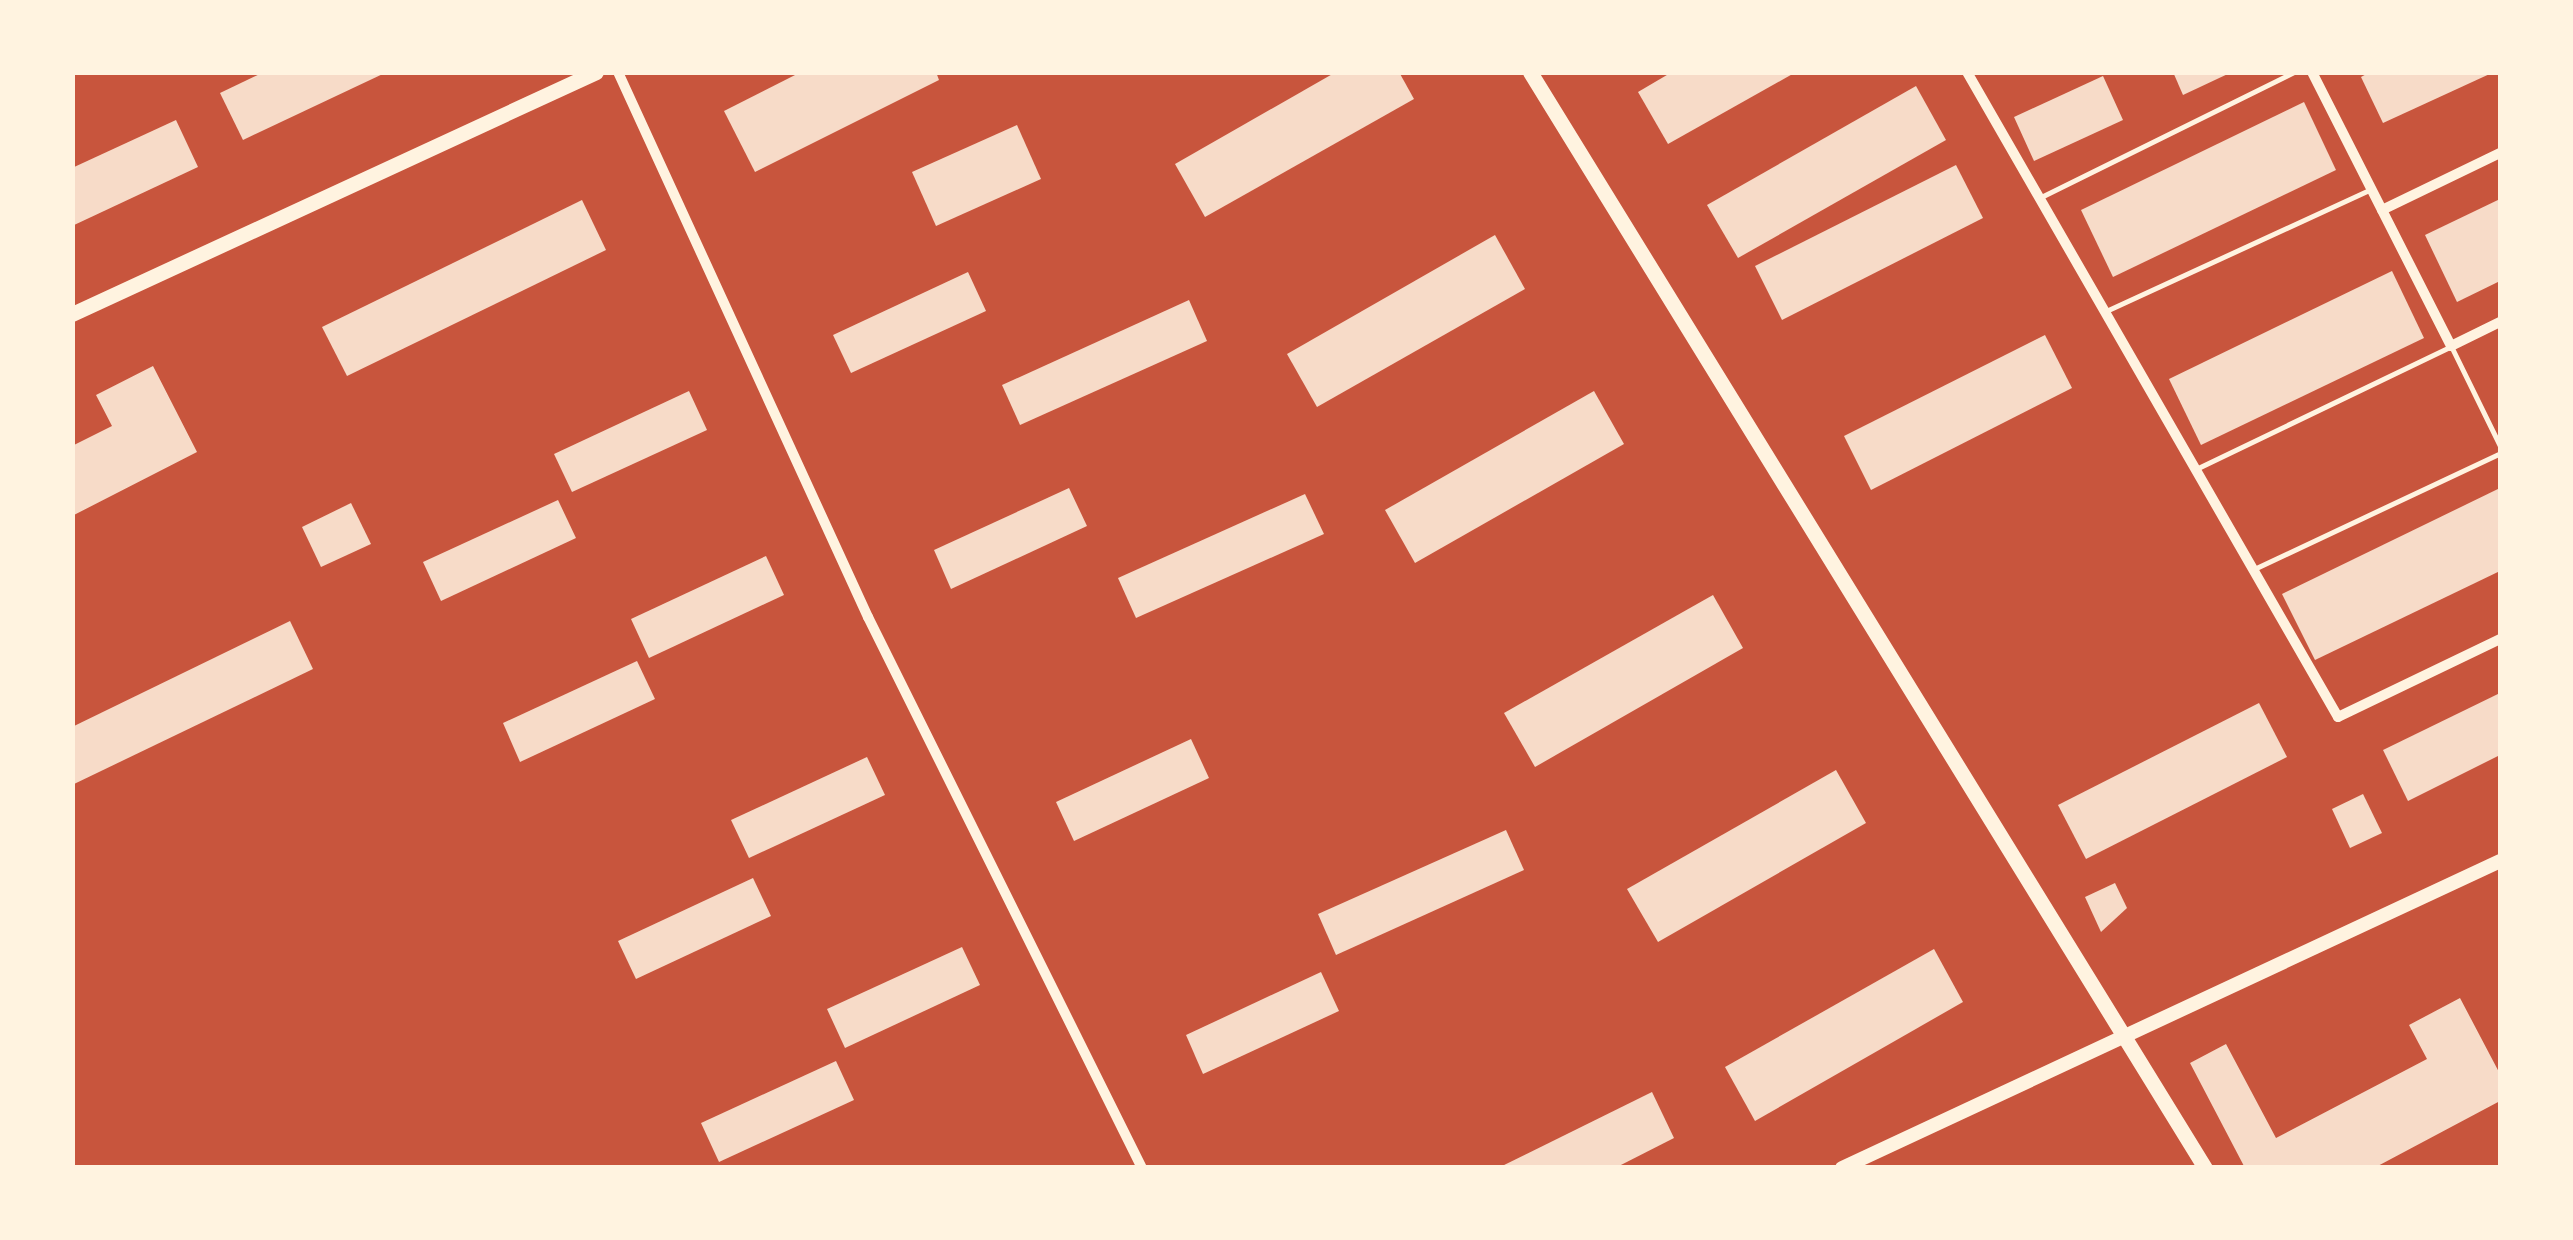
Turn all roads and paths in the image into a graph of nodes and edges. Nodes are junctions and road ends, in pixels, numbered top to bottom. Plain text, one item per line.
1 (596, 72) edge
2 (618, 72) edge
3 (1530, 72) edge
4 (1967, 72) edge
5 (2294, 72) edge
6 (2312, 72) edge
7 (2500, 153) edge
8 (2371, 189) junction
9 (2040, 198) junction
10 (2382, 210) junction
11 (2106, 311) junction
12 (72, 314) edge
13 (2500, 322) edge
14 (2451, 346) junction
15 (2500, 450) edge
16 (2196, 468) junction
17 (2254, 569) junction
18 (2500, 639) edge
19 (2500, 861) edge
20 (2128, 1040) junction
21 (1142, 1168) edge
22 (1842, 1168) edge
23 (2205, 1168) edge

1 - 12 main road
2 - 21 street
3 - 20 main road
4 - 9 street
5 - 9 lane
6 - 8 street
7 - 10 street
8 - 10 street
8 - 11 lane
9 - 11 street
10 - 14 street
11 - 16 street
13 - 14 street
14 - 15 lane
14 - 16 lane
15 - 17 lane
16 - 17 street
17 - 18 street
19 - 20 street
20 - 22 street
20 - 23 main road

